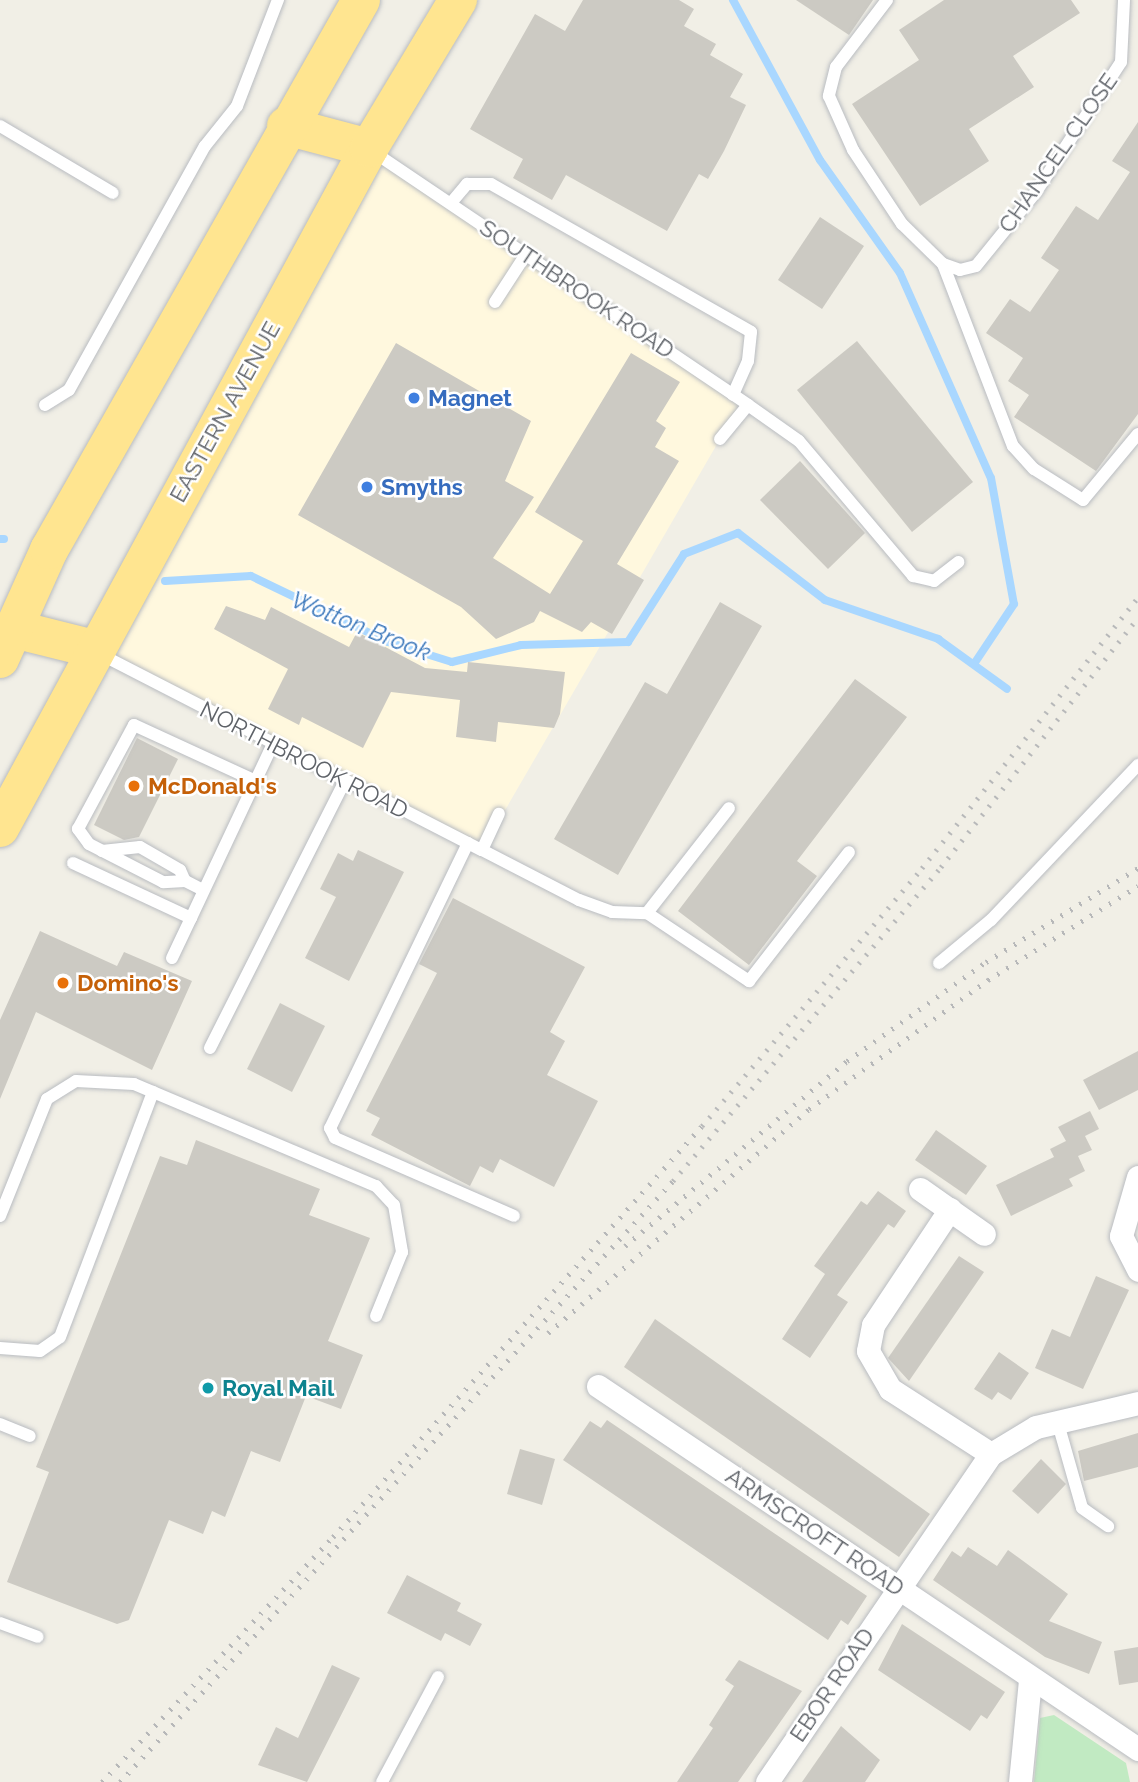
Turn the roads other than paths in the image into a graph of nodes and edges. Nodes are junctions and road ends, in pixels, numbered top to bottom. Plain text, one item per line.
1 (278, 0) edge
2 (360, 0) edge
3 (458, 0) edge
4 (887, 0) edge
5 (1124, 0) edge
6 (0, 126) edge
7 (286, 126) junction
8 (369, 148) junction
9 (113, 193) dead end
10 (451, 203) junction
11 (526, 254) junction
12 (943, 264) junction
13 (495, 302) dead end
14 (733, 395) junction
15 (45, 405) dead end
16 (748, 405) junction
17 (1138, 433) edge
18 (720, 439) dead end
19 (958, 562) dead end
20 (7, 644) edge
21 (94, 649) junction
22 (273, 744) junction
23 (1138, 765) edge
24 (256, 781) junction
25 (345, 781) junction
26 (729, 808) dead end
27 (499, 814) dead end
28 (0, 828) edge
29 (468, 844) junction
30 (482, 850) junction
31 (101, 851) junction
32 (849, 852) dead end
33 (73, 863) dead end
34 (185, 881) junction
35 (203, 890) junction
36 (647, 913) junction
37 (191, 918) junction
38 (172, 958) dead end
39 (939, 963) dead end
40 (210, 1048) dead end
41 (153, 1092) junction
42 (1138, 1177) edge
43 (920, 1189) dead end
44 (950, 1209) junction
45 (0, 1216) edge
46 (514, 1216) dead end
47 (984, 1234) dead end
48 (1138, 1270) edge
49 (376, 1315) dead end
50 (0, 1348) edge
51 (598, 1387) dead end
52 (1138, 1403) edge
53 (1057, 1420) junction
54 (0, 1424) edge
55 (30, 1436) dead end
56 (991, 1454) junction
57 (1108, 1526) dead end
58 (897, 1588) junction
59 (0, 1623) edge
60 (37, 1637) dead end
61 (438, 1677) dead end
62 (1031, 1680) junction
63 (1138, 1749) edge
64 (382, 1782) edge
65 (767, 1782) edge
66 (1020, 1782) edge

1 - 15 lane
2 - 7 highway
3 - 8 highway, EASTERN AVENUE
4 - 12 lane
5 - 12 lane, CHANCEL CLOSE
6 - 9 lane
7 - 8 highway
7 - 20 highway
8 - 10 lane, SOUTHBROOK ROAD
8 - 21 highway, EASTERN AVENUE
10 - 11 lane, SOUTHBROOK ROAD
10 - 14 lane
11 - 13 lane
11 - 14 lane, SOUTHBROOK ROAD
12 - 17 lane
14 - 16 lane, SOUTHBROOK ROAD
16 - 18 lane
16 - 19 lane, SOUTHBROOK ROAD
20 - 21 highway
21 - 22 lane, NORTHBROOK ROAD
21 - 28 highway, EASTERN AVENUE
22 - 24 lane
22 - 25 lane, NORTHBROOK ROAD
23 - 39 lane
24 - 31 lane
24 - 35 lane
25 - 29 lane, NORTHBROOK ROAD
25 - 40 lane
26 - 36 lane
27 - 30 lane
29 - 30 lane, NORTHBROOK ROAD
29 - 46 lane
30 - 36 lane, NORTHBROOK ROAD
31 - 34 lane
31 - 34 lane
32 - 36 lane
33 - 37 lane
34 - 35 lane
35 - 37 lane
37 - 38 lane
41 - 45 lane
41 - 49 lane
41 - 50 lane
42 - 48 street
43 - 44 street
44 - 47 street
44 - 56 street
51 - 58 street, ARMSCROFT ROAD
52 - 53 street
53 - 56 street
53 - 57 lane
54 - 55 lane
56 - 58 street, EBOR ROAD
58 - 62 street, ARMSCROFT ROAD
58 - 65 street, EBOR ROAD
59 - 60 lane
61 - 64 lane
62 - 63 street, ARMSCROFT ROAD
62 - 66 street

